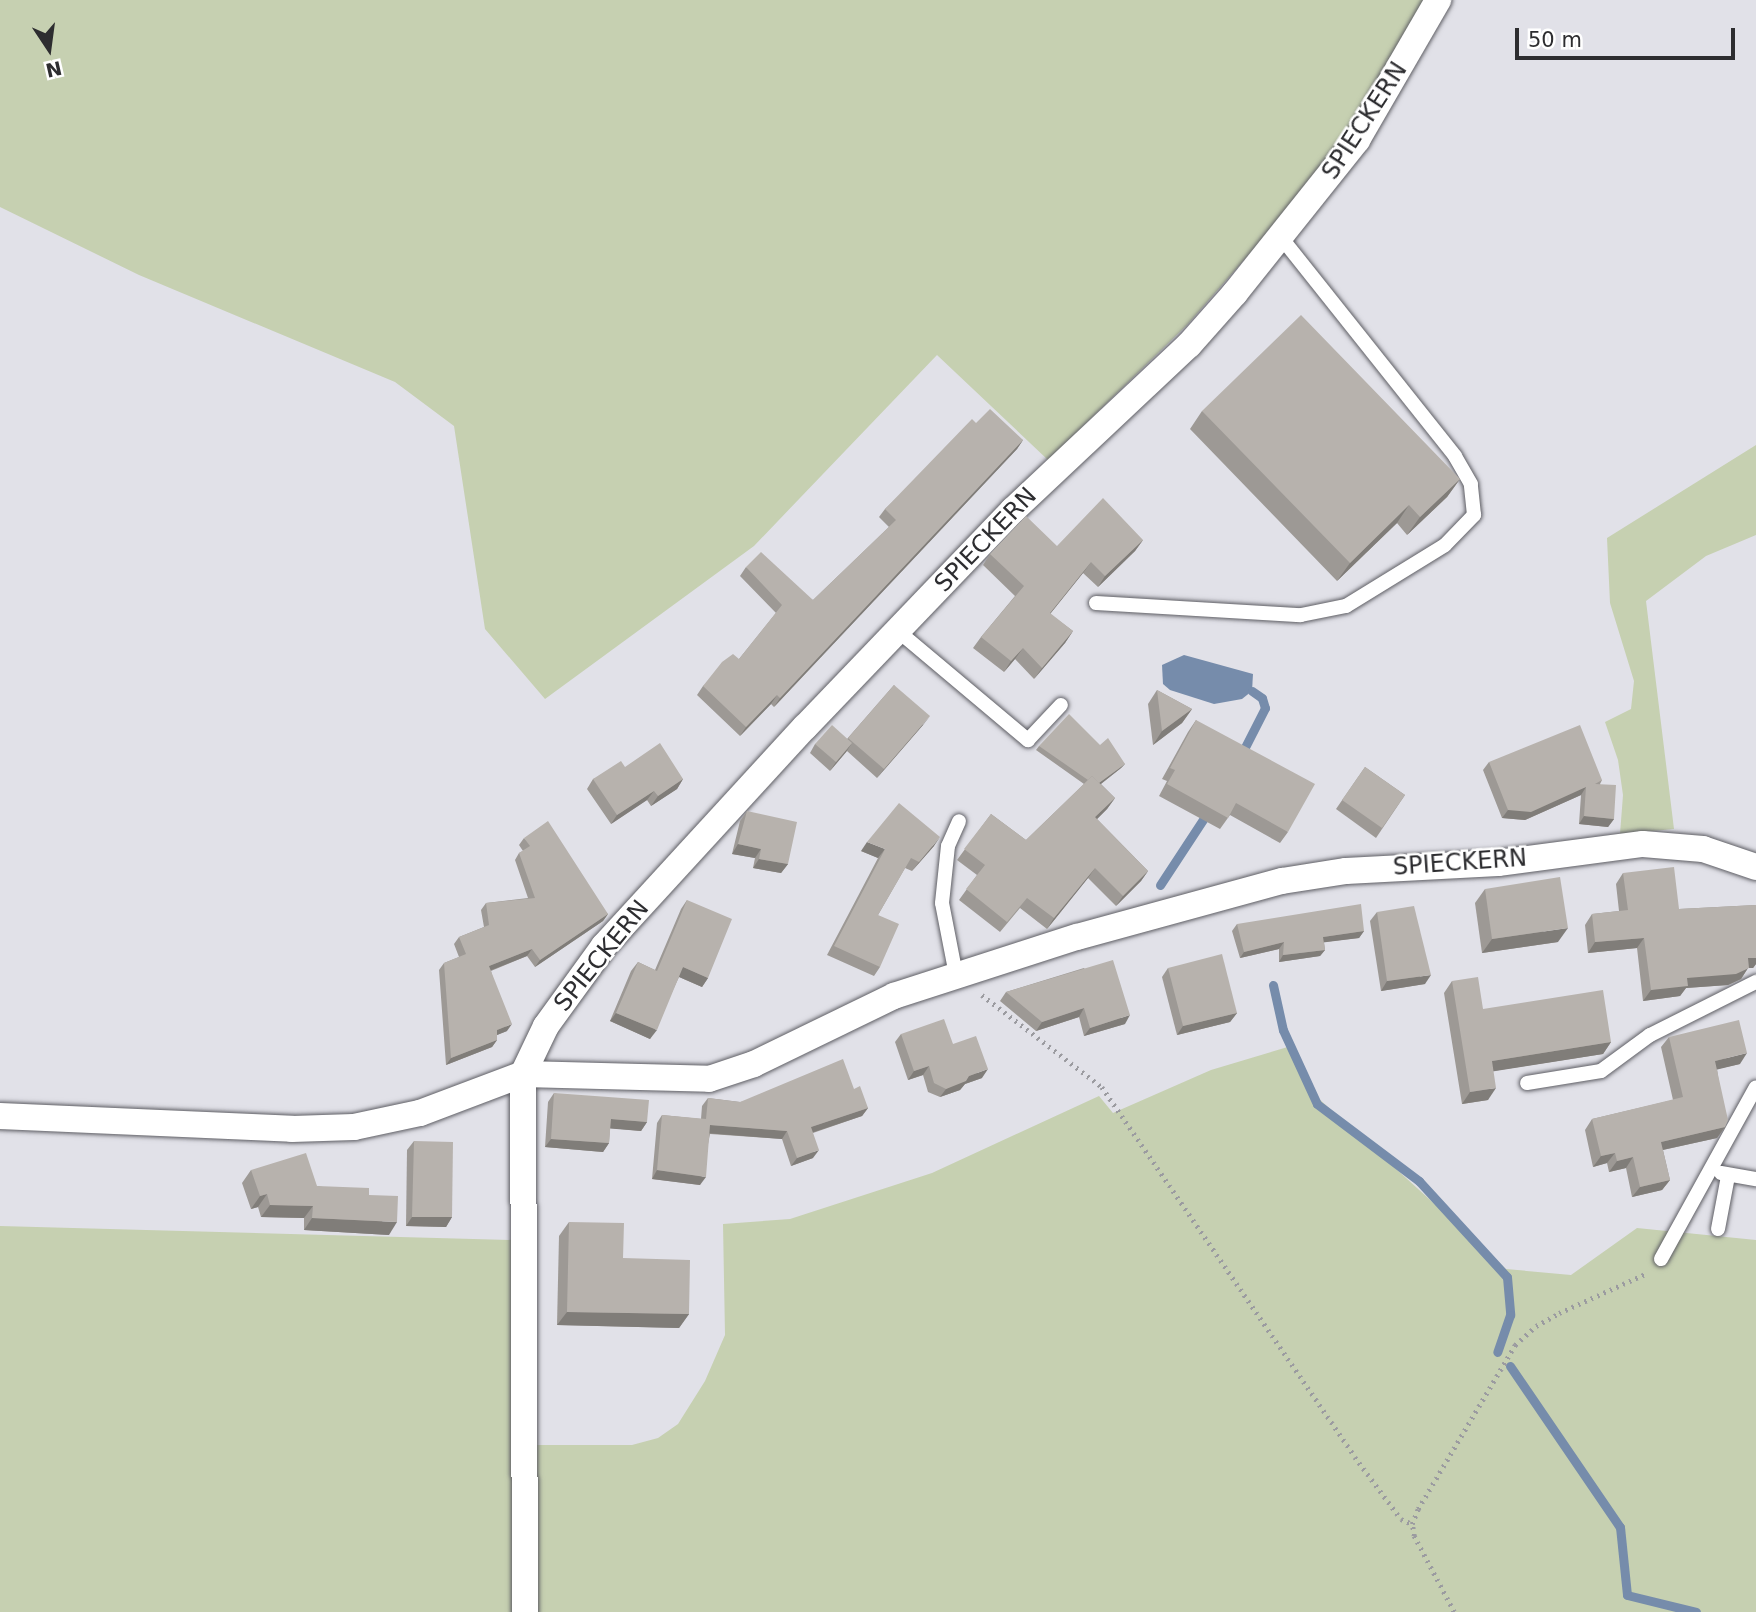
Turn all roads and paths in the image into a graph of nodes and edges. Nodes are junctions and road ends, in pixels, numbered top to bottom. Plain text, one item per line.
1 (1438, 0) edge
2 (1280, 236) junction
3 (1096, 603) dead end
4 (898, 631) junction
5 (1061, 705) dead end
6 (959, 821) dead end
7 (1756, 867) edge
8 (963, 973) junction
9 (1756, 982) edge
10 (523, 1074) junction
11 (1527, 1083) dead end
12 (1756, 1087) edge
13 (0, 1116) edge
14 (1713, 1171) junction
15 (1728, 1176) junction
16 (1756, 1179) edge
17 (1718, 1229) dead end
18 (1661, 1259) joint
19 (1412, 1524) junction
20 (525, 1612) edge
21 (1454, 1612) edge

1 - 2 street, SPIECKERN
2 - 3 lane
2 - 4 street, SPIECKERN
4 - 5 lane
4 - 10 street, SPIECKERN
6 - 8 lane
7 - 8 street, SPIECKERN
8 - 10 street, SPIECKERN
8 - 19 path
9 - 11 lane
10 - 13 street, SPIECKERN
10 - 20 street, SPIECKERN
12 - 14 lane
14 - 15 lane
14 - 18 lane
15 - 16 lane
15 - 17 lane
18 - 19 path
19 - 21 path

